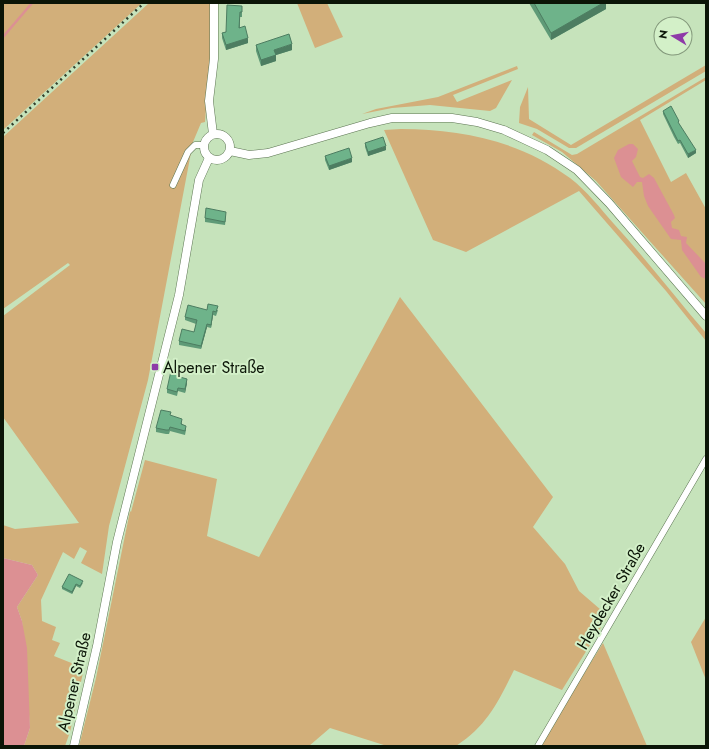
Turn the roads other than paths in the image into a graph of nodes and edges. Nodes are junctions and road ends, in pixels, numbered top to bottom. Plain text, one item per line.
1 (214, 3) edge
2 (213, 134) junction
3 (204, 144) junction
4 (230, 151) junction
5 (209, 158) junction
6 (174, 185) dead end
7 (706, 316) edge
8 (706, 459) edge
9 (74, 746) edge
10 (538, 746) edge

1 - 2 street
2 - 3 street
2 - 4 street
3 - 5 street
3 - 6 street
4 - 5 street
4 - 7 street
5 - 9 street, Alpener Straße
8 - 10 street, Heydecker Straße

